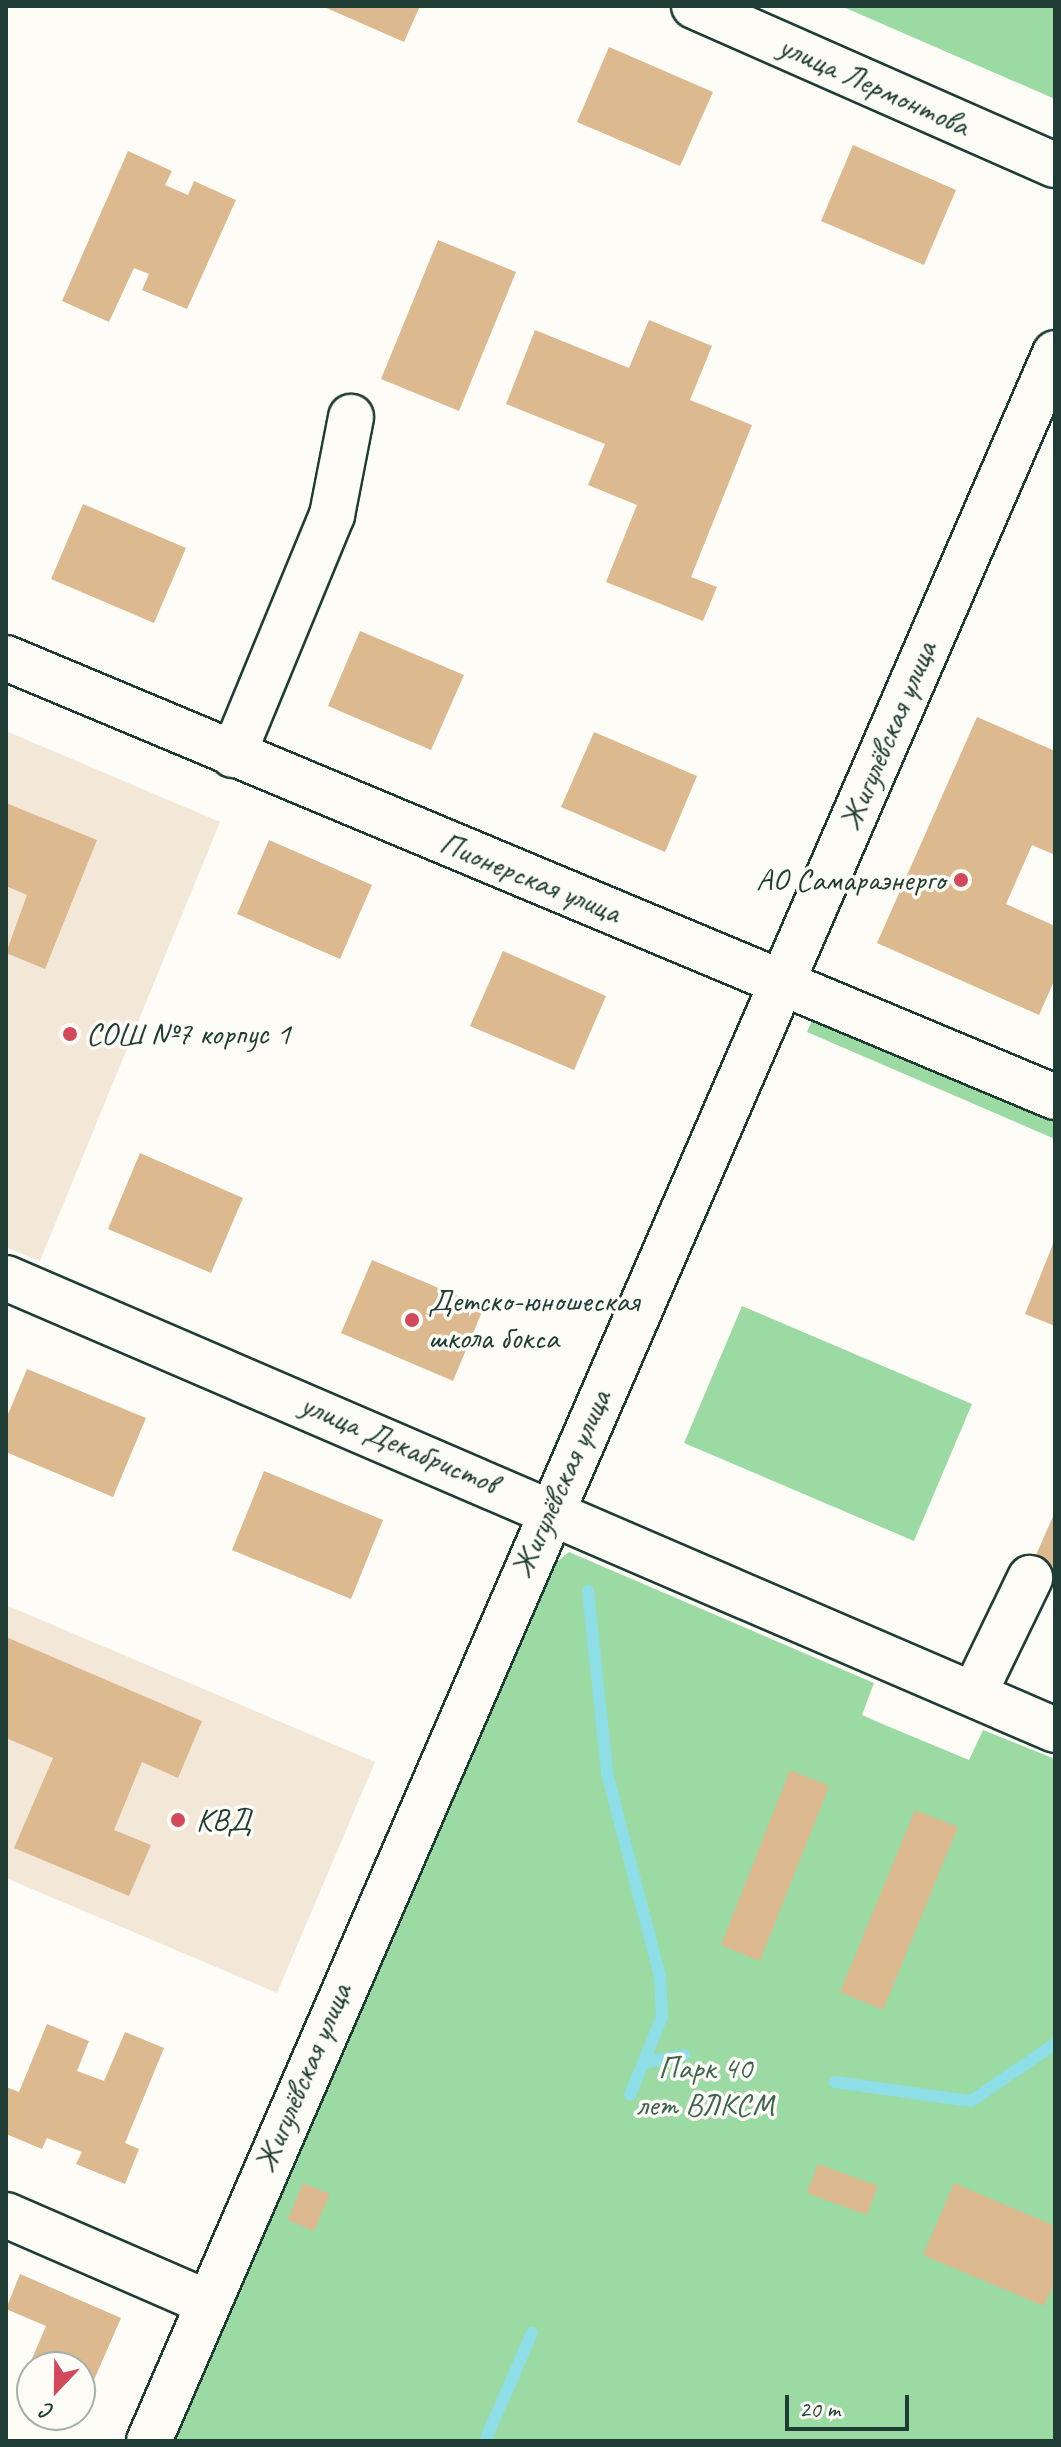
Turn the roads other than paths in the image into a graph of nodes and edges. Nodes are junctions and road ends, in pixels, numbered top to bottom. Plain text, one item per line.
1 (694, 6) edge
2 (1055, 165) edge
3 (1055, 353) edge
4 (351, 417) dead end
5 (6, 658) edge
6 (233, 755) junction
7 (782, 981) junction
8 (1055, 1097) edge
9 (6, 1278) edge
10 (550, 1507) junction
11 (1030, 1578) dead end
12 (974, 1694) junction
13 (1055, 1730) edge
14 (6, 2215) edge
15 (206, 2302) junction
16 (149, 2441) edge

1 - 2 street, улица Лермонтова
3 - 7 street, Жигулёвская улица
4 - 6 street
5 - 6 street, Пионерская улица
6 - 7 street, Пионерская улица
7 - 8 street, Пионерская улица
7 - 10 street, Жигулёвская улица
9 - 10 street, улица Декабристов
10 - 12 street, улица Декабристов
10 - 15 street, Жигулёвская улица
11 - 12 street
12 - 13 street, улица Декабристов
14 - 15 street
15 - 16 street, Жигулёвская улица

